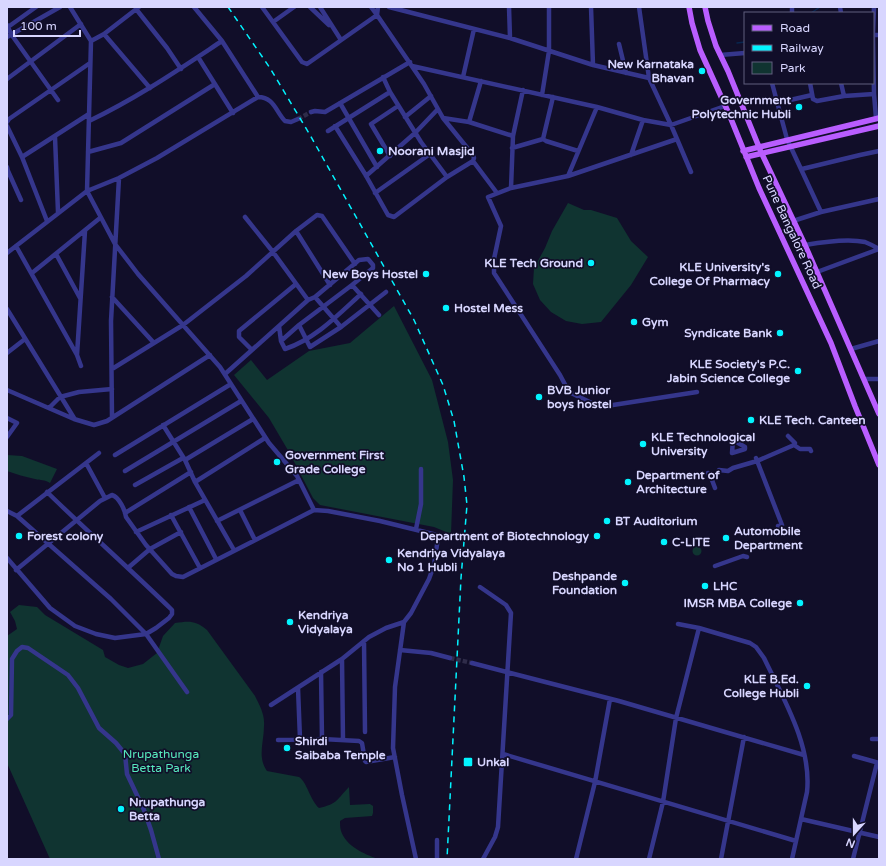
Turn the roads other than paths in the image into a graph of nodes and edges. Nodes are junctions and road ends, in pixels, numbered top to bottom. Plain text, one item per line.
1 (36, 7) edge
2 (60, 7) edge
3 (70, 7) edge
4 (194, 7) edge
5 (262, 7) edge
6 (294, 7) edge
7 (310, 7) edge
8 (320, 7) edge
9 (371, 7) edge
10 (378, 7) edge
11 (390, 7) edge
12 (509, 7) edge
13 (549, 7) edge
14 (591, 7) edge
15 (639, 7) edge
16 (689, 7) edge
17 (705, 7) edge
18 (138, 8) edge
19 (377, 15) junction
20 (273, 22) junction
21 (81, 24) junction
22 (8, 26) edge
23 (474, 29) junction
24 (334, 30) junction
25 (104, 34) junction
26 (9, 36) edge
27 (510, 38) junction
28 (341, 40) junction
29 (91, 41) junction
30 (222, 41) junction
31 (619, 44) dead end
32 (549, 51) junction
33 (744, 53) edge
34 (720, 55) junction
35 (198, 57) junction
36 (31, 62) junction
37 (90, 63) junction
38 (411, 64) junction
39 (594, 65) junction
40 (181, 69) junction
41 (626, 73) junction
42 (383, 77) junction
43 (463, 77) junction
44 (649, 78) junction
45 (7, 79) edge
46 (481, 81) junction
47 (215, 84) junction
48 (772, 84) edge
49 (810, 84) edge
50 (841, 84) edge
51 (874, 84) edge
52 (150, 88) junction
53 (522, 90) junction
54 (51, 91) junction
55 (390, 92) junction
56 (874, 94) junction
57 (542, 95) junction
58 (812, 95) junction
59 (431, 96) junction
60 (844, 96) junction
61 (258, 97) junction
62 (553, 97) junction
63 (58, 100) dead end
64 (340, 103) junction
65 (777, 103) junction
66 (398, 106) junction
67 (725, 106) junction
68 (598, 107) junction
69 (438, 109) junction
70 (311, 112) tunnel mouth
71 (233, 113) junction
72 (89, 114) junction
73 (405, 117) junction
74 (348, 118) junction
75 (443, 118) junction
76 (877, 118) edge
77 (298, 119) tunnel mouth
78 (88, 120) junction
79 (643, 120) junction
80 (7, 122) edge
81 (469, 122) junction
82 (670, 125) junction
83 (7, 126) edge
84 (335, 126) junction
85 (879, 126) edge
86 (328, 131) dead end
87 (415, 133) junction
88 (55, 136) junction
89 (513, 136) junction
90 (543, 139) junction
91 (677, 139) junction
92 (787, 140) junction
93 (791, 146) junction
94 (512, 148) junction
95 (760, 149) junction
96 (578, 151) junction
97 (743, 151) junction
98 (88, 152) junction
99 (879, 152) edge
100 (430, 154) junction
101 (631, 155) junction
102 (390, 156) junction
103 (22, 157) junction
104 (746, 157) junction
105 (473, 161) junction
106 (7, 167) edge
107 (377, 167) junction
108 (802, 169) junction
109 (691, 172) dead end
110 (366, 176) junction
111 (568, 176) junction
112 (447, 177) junction
113 (119, 178) junction
114 (511, 188) junction
115 (87, 191) junction
116 (375, 193) junction
117 (497, 193) junction
118 (879, 199) edge
119 (21, 200) dead end
120 (58, 212) junction
121 (821, 212) junction
122 (245, 217) dead end
123 (100, 218) junction
124 (47, 221) junction
125 (793, 221) junction
126 (85, 231) junction
127 (296, 231) junction
128 (115, 244) junction
129 (805, 245) junction
130 (16, 246) junction
131 (879, 249) edge
132 (273, 252) junction
133 (7, 253) edge
134 (56, 254) junction
135 (355, 264) junction
136 (817, 272) junction
137 (32, 273) junction
138 (296, 284) junction
139 (330, 285) junction
140 (352, 285) junction
141 (386, 292) dead end
142 (361, 294) junction
143 (112, 297) junction
144 (315, 297) junction
145 (80, 298) junction
146 (308, 300) junction
147 (371, 305) junction
148 (324, 307) junction
149 (7, 309) edge
150 (379, 315) dead end
151 (334, 319) junction
152 (183, 325) junction
153 (279, 326) junction
154 (299, 326) junction
155 (341, 327) junction
156 (25, 339) junction
157 (306, 340) junction
158 (281, 341) junction
159 (879, 341) edge
160 (154, 343) junction
161 (851, 349) junction
162 (252, 350) junction
163 (7, 353) edge
164 (77, 355) junction
165 (210, 355) junction
166 (81, 366) dead end
167 (112, 369) junction
168 (225, 374) junction
169 (864, 379) junction
170 (879, 379) edge
171 (230, 384) junction
172 (112, 389) junction
173 (7, 390) edge
174 (697, 392) dead end
175 (60, 397) junction
176 (241, 400) junction
177 (49, 408) junction
178 (879, 414) edge
179 (112, 417) junction
180 (7, 418) edge
181 (74, 418) junction
182 (253, 419) junction
183 (163, 425) junction
184 (788, 436) dead end
185 (7, 438) edge
186 (265, 438) junction
187 (174, 441) junction
188 (794, 445) junction
189 (811, 451) dead end
190 (99, 453) dead end
191 (114, 455) dead end
192 (184, 459) junction
193 (757, 460) junction
194 (86, 463) junction
195 (879, 464) edge
196 (421, 469) dead end
197 (719, 470) dead end
198 (125, 471) dead end
199 (191, 472) junction
200 (708, 473) dead end
201 (299, 480) junction
202 (195, 482) junction
203 (135, 485) dead end
204 (715, 488) dead end
205 (47, 492) junction
206 (105, 498) junction
207 (205, 500) junction
208 (189, 507) junction
209 (240, 510) junction
210 (314, 510) junction
211 (7, 511) edge
212 (125, 513) junction
213 (171, 515) junction
214 (17, 516) junction
215 (77, 521) junction
216 (217, 521) junction
217 (778, 526) dead end
218 (416, 529) junction
219 (136, 532) junction
220 (181, 532) junction
221 (255, 540) junction
222 (50, 544) junction
223 (150, 549) junction
224 (234, 550) junction
225 (747, 557) dead end
226 (7, 558) edge
227 (216, 560) junction
228 (715, 566) dead end
229 (128, 567) junction
230 (200, 568) junction
231 (16, 570) junction
232 (480, 587) dead end
233 (404, 622) junction
234 (678, 624) dead end
235 (699, 628) junction
236 (146, 634) junction
237 (364, 641) junction
238 (400, 650) junction
239 (450, 658) tunnel mouth
240 (342, 659) junction
241 (472, 663) tunnel mouth
242 (507, 671) junction
243 (321, 672) junction
244 (298, 688) junction
245 (188, 692) dead end
246 (610, 699) junction
247 (271, 705) dead end
248 (676, 718) junction
249 (7, 719) edge
250 (365, 732) dead end
251 (744, 737) junction
252 (300, 739) junction
253 (322, 739) junction
254 (872, 739) dead end
255 (879, 739) edge
256 (278, 740) dead end
257 (343, 740) junction
258 (503, 754) junction
259 (804, 755) junction
260 (854, 756) dead end
261 (395, 758) junction
262 (878, 763) edge
263 (595, 782) junction
264 (663, 802) junction
265 (801, 819) junction
266 (728, 822) junction
267 (859, 832) junction
268 (879, 837) edge
269 (437, 840) dead end
270 (796, 842) junction
271 (159, 859) edge
272 (416, 859) edge
273 (437, 859) edge
274 (483, 859) edge
275 (576, 859) edge
276 (648, 859) edge
277 (721, 859) edge
278 (792, 859) edge
279 (853, 859) edge

1 - 22 street
2 - 26 street
3 - 21 street
4 - 30 street
5 - 20 street
6 - 20 street
7 - 24 street
8 - 24 street
9 - 19 street
10 - 19 street
11 - 23 street
12 - 27 street
13 - 32 street
14 - 39 street
15 - 44 street
16 - 67 main road, Pune Bangalore Road
17 - 34 main road, Pune Bangalore Road
18 - 25 street
18 - 40 street
19 - 28 street
19 - 38 street
20 - 28 street
21 - 29 street
21 - 36 street
22 - 26 street
23 - 27 street
23 - 43 street
24 - 28 street
25 - 29 street
25 - 52 street
26 - 36 street
27 - 32 street
29 - 37 street
30 - 35 street
30 - 61 street
31 - 41 street
32 - 39 street
32 - 57 street
33 - 34 street
34 - 95 main road, Pune Bangalore Road
35 - 40 street
35 - 47 street
36 - 45 street
36 - 54 street
37 - 54 street
37 - 72 street
38 - 42 street
38 - 43 street
38 - 59 street
39 - 41 street
40 - 52 street
41 - 44 street
42 - 55 street
42 - 64 street
43 - 46 street
44 - 82 street
46 - 53 street
46 - 81 street
47 - 71 street
47 - 98 street
48 - 65 street
49 - 58 street
50 - 60 street
51 - 56 street
52 - 78 street
53 - 57 street
53 - 89 street
54 - 63 street
54 - 80 street
55 - 66 street
55 - 74 street
56 - 60 street
56 - 76 street
57 - 62 street
58 - 60 street
58 - 65 street
59 - 69 street
59 - 73 street
61 - 71 street
61 - 77 street
62 - 68 street
62 - 90 street
64 - 70 street
64 - 74 street
65 - 92 street
66 - 73 street
66 - 102 street
67 - 82 street
67 - 97 main road, Pune Bangalore Road
68 - 79 street
68 - 96 street
69 - 75 street
69 - 87 street
71 - 113 street
72 - 78 street
72 - 88 street
73 - 87 street
74 - 84 street
74 - 107 street
75 - 81 street
75 - 105 street
76 - 92 main road
78 - 98 street
79 - 82 street
79 - 101 street
81 - 89 street
82 - 91 street
83 - 103 street
84 - 86 street
84 - 110 street
85 - 93 main road
87 - 100 street
87 - 102 street
88 - 103 street
88 - 120 street
89 - 94 street
90 - 94 street
90 - 96 street
91 - 101 street
91 - 109 street
92 - 93 street
92 - 95 main road
93 - 95 main road
93 - 108 street
94 - 114 street
95 - 97 main road
95 - 104 main road
95 - 125 main road, Pune Bangalore Road
96 - 111 street
97 - 104 main road, Pune Bangalore Road
98 - 115 street
99 - 108 street
100 - 112 street
100 - 116 street
101 - 111 street
102 - 107 street
103 - 124 street
104 - 195 main road, Pune Bangalore Road
105 - 112 street
105 - 117 street
106 - 119 street
107 - 110 street
108 - 121 street
110 - 116 street
111 - 114 street
112 - 116 street
113 - 115 street
113 - 128 street
114 - 117 street
115 - 120 street
115 - 123 street
117 - 174 street
118 - 121 street
120 - 124 street
121 - 125 street
122 - 132 street
123 - 126 street
123 - 128 street
124 - 130 street
125 - 129 main road, Pune Bangalore Road
126 - 134 street
126 - 145 street
127 - 132 street
127 - 135 street
127 - 139 street
128 - 143 street
128 - 152 street
129 - 131 street
129 - 136 main road, Pune Bangalore Road
130 - 133 street
130 - 137 street
131 - 136 street
132 - 138 street
132 - 152 street
134 - 137 street
134 - 145 street
135 - 139 street
135 - 140 street
136 - 161 main road, Pune Bangalore Road
137 - 164 street
138 - 146 street
138 - 162 street
139 - 144 street
140 - 142 street
140 - 148 street
141 - 147 street
142 - 147 street
142 - 151 street
143 - 160 street
143 - 167 street
144 - 146 street
144 - 148 street
145 - 164 street
146 - 153 street
147 - 150 street
147 - 155 street
148 - 151 street
148 - 154 street
149 - 156 street
151 - 155 street
151 - 157 street
152 - 160 street
152 - 165 street
153 - 158 street
153 - 162 street
154 - 157 street
154 - 158 street
155 - 157 street
156 - 163 street
156 - 175 street
157 - 158 street
159 - 161 street
160 - 167 street
161 - 169 main road, Pune Bangalore Road
162 - 168 street
164 - 166 street
165 - 168 street
165 - 179 street
167 - 172 street
168 - 171 street
169 - 170 street
169 - 178 main road, Pune Bangalore Road
171 - 176 street
171 - 183 street
172 - 175 street
172 - 179 street
173 - 177 street
175 - 177 street
175 - 181 street
176 - 182 street
176 - 187 street
177 - 181 street
179 - 181 street
180 - 185 street
182 - 186 street
182 - 192 street
183 - 187 street
183 - 191 street
184 - 188 street
186 - 201 street
186 - 202 street
187 - 192 street
187 - 198 street
188 - 189 street
188 - 193 street
190 - 194 street
192 - 199 street
192 - 203 street
193 - 197 street
193 - 217 street
194 - 205 street
194 - 206 street
196 - 218 street
199 - 202 street
199 - 212 street
200 - 204 street
201 - 209 street
201 - 210 street
202 - 207 street
205 - 214 street
205 - 215 street
206 - 212 street
206 - 215 street
207 - 208 street
207 - 216 street
208 - 213 street
208 - 227 street
209 - 216 street
209 - 221 street
210 - 218 street
210 - 221 street
211 - 214 street
212 - 219 street
213 - 219 street
213 - 220 street
214 - 222 street
215 - 222 street
215 - 229 street
216 - 224 street
218 - 233 street
219 - 223 street
220 - 223 street
220 - 230 street
221 - 224 street
222 - 231 street
222 - 236 street
223 - 229 street
223 - 230 street
224 - 227 street
225 - 228 street
226 - 231 street
227 - 230 street
229 - 236 street
231 - 236 street
232 - 242 street
233 - 237 street
233 - 238 street
234 - 235 street
235 - 248 street
235 - 259 street
236 - 245 street
237 - 240 street
237 - 250 street
238 - 239 street
238 - 261 street
240 - 243 street
240 - 257 street
241 - 242 street
242 - 246 street
242 - 258 street
243 - 244 street
243 - 253 street
244 - 247 street
244 - 252 street
246 - 248 street
246 - 263 street
248 - 251 street
248 - 264 street
249 - 271 street
251 - 259 street
251 - 266 street
252 - 253 street
252 - 256 street
253 - 257 street
254 - 255 street
257 - 261 street
258 - 263 street
258 - 274 street
259 - 265 street
260 - 262 street
261 - 272 street
262 - 267 street
263 - 264 street
263 - 275 street
264 - 266 street
264 - 276 street
265 - 267 street
265 - 270 street
266 - 270 street
266 - 277 street
267 - 268 street
267 - 279 street
269 - 273 street
270 - 278 street

